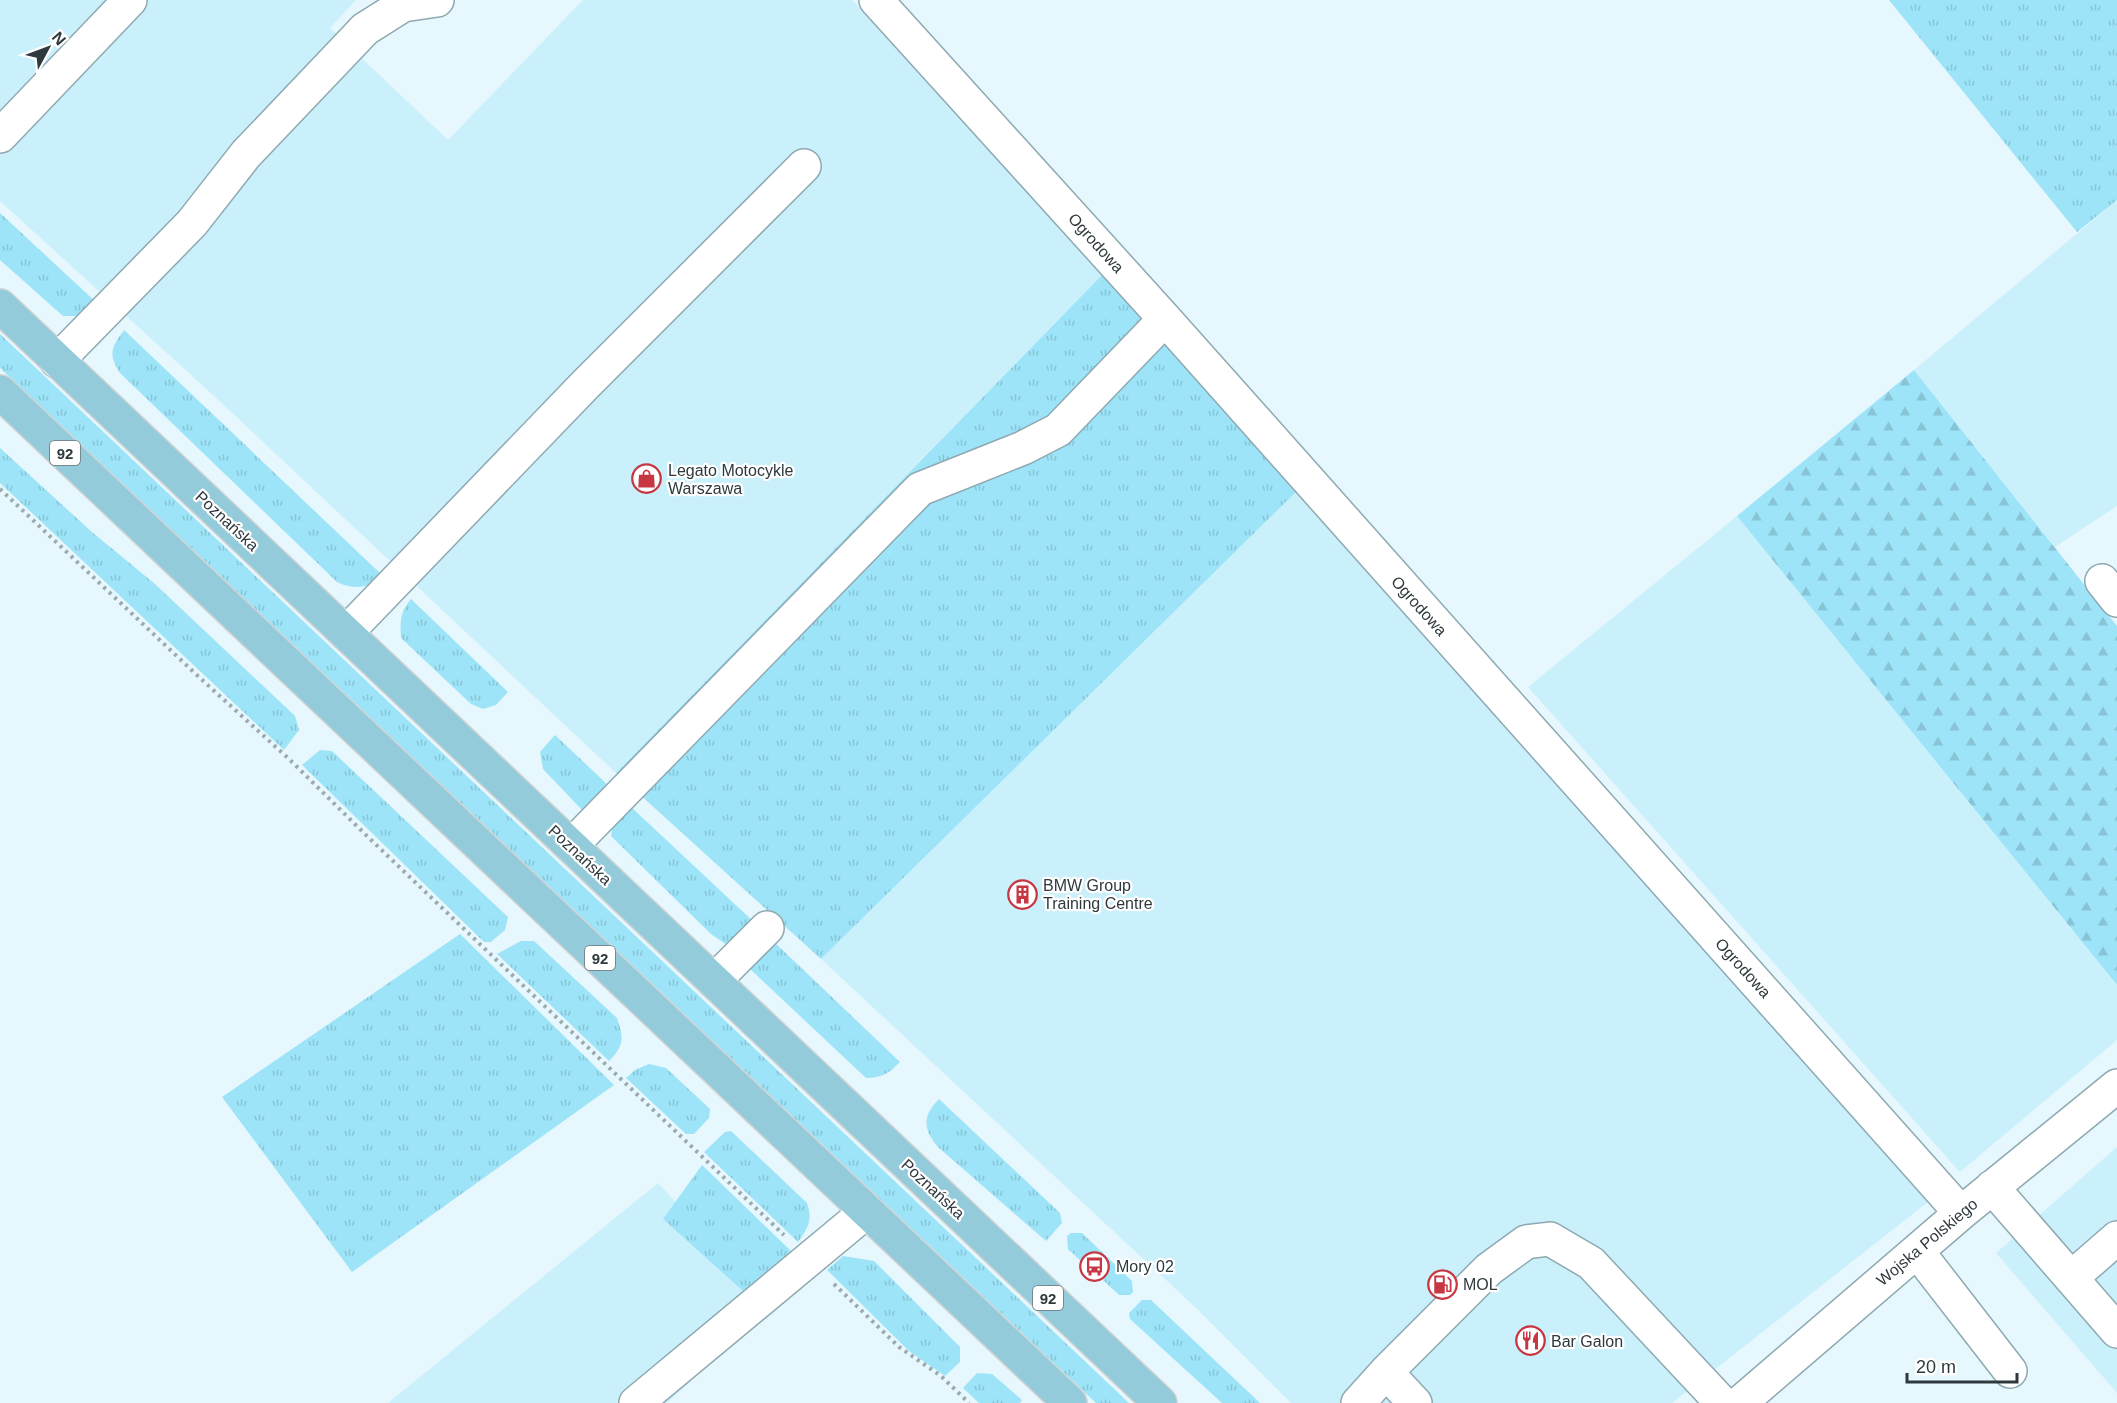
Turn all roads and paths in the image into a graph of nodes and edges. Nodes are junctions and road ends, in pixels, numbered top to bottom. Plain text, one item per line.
1 (130, 0) edge
2 (438, 0) edge
3 (876, 0) edge
4 (0, 136) edge
5 (804, 166) dead end
6 (0, 306) edge
7 (1165, 319) junction
8 (57, 361) junction
9 (0, 392) edge
10 (0, 489) edge
11 (346, 633) junction
12 (571, 846) junction
13 (767, 928) dead end
14 (714, 981) junction
15 (2117, 1086) edge
16 (1992, 1187) junction
17 (867, 1211) junction
18 (1961, 1213) junction
19 (2117, 1238) edge
20 (1917, 1251) junction
21 (809, 1259) junction
22 (2071, 1278) junction
23 (2117, 1331) edge
24 (2010, 1371) dead end
25 (1386, 1372) junction
26 (636, 1403) edge
27 (969, 1403) edge
28 (1070, 1403) edge
29 (1160, 1403) edge
30 (1358, 1403) edge
31 (1415, 1403) edge
32 (1722, 1403) edge
33 (1740, 1403) edge

1 - 4 street
2 - 8 street
3 - 7 street, Ogrodowa
5 - 11 street
6 - 8 main road, Poznańska / 92
7 - 12 street
7 - 18 street, Ogrodowa
8 - 11 main road, Poznańska / 92
9 - 17 main road, 92
10 - 21 path
11 - 12 main road, Poznańska / 92
12 - 14 main road, Poznańska / 92
13 - 14 street
14 - 29 main road, Poznańska / 92
15 - 16 street, Wojska Polskiego
16 - 18 street, Wojska Polskiego
16 - 22 street
17 - 21 street
17 - 28 main road, 92
18 - 20 street, Wojska Polskiego
19 - 22 street
20 - 24 street
20 - 33 street, Wojska Polskiego
21 - 26 street
21 - 27 path
22 - 23 street
25 - 30 street
25 - 31 street
25 - 32 street

